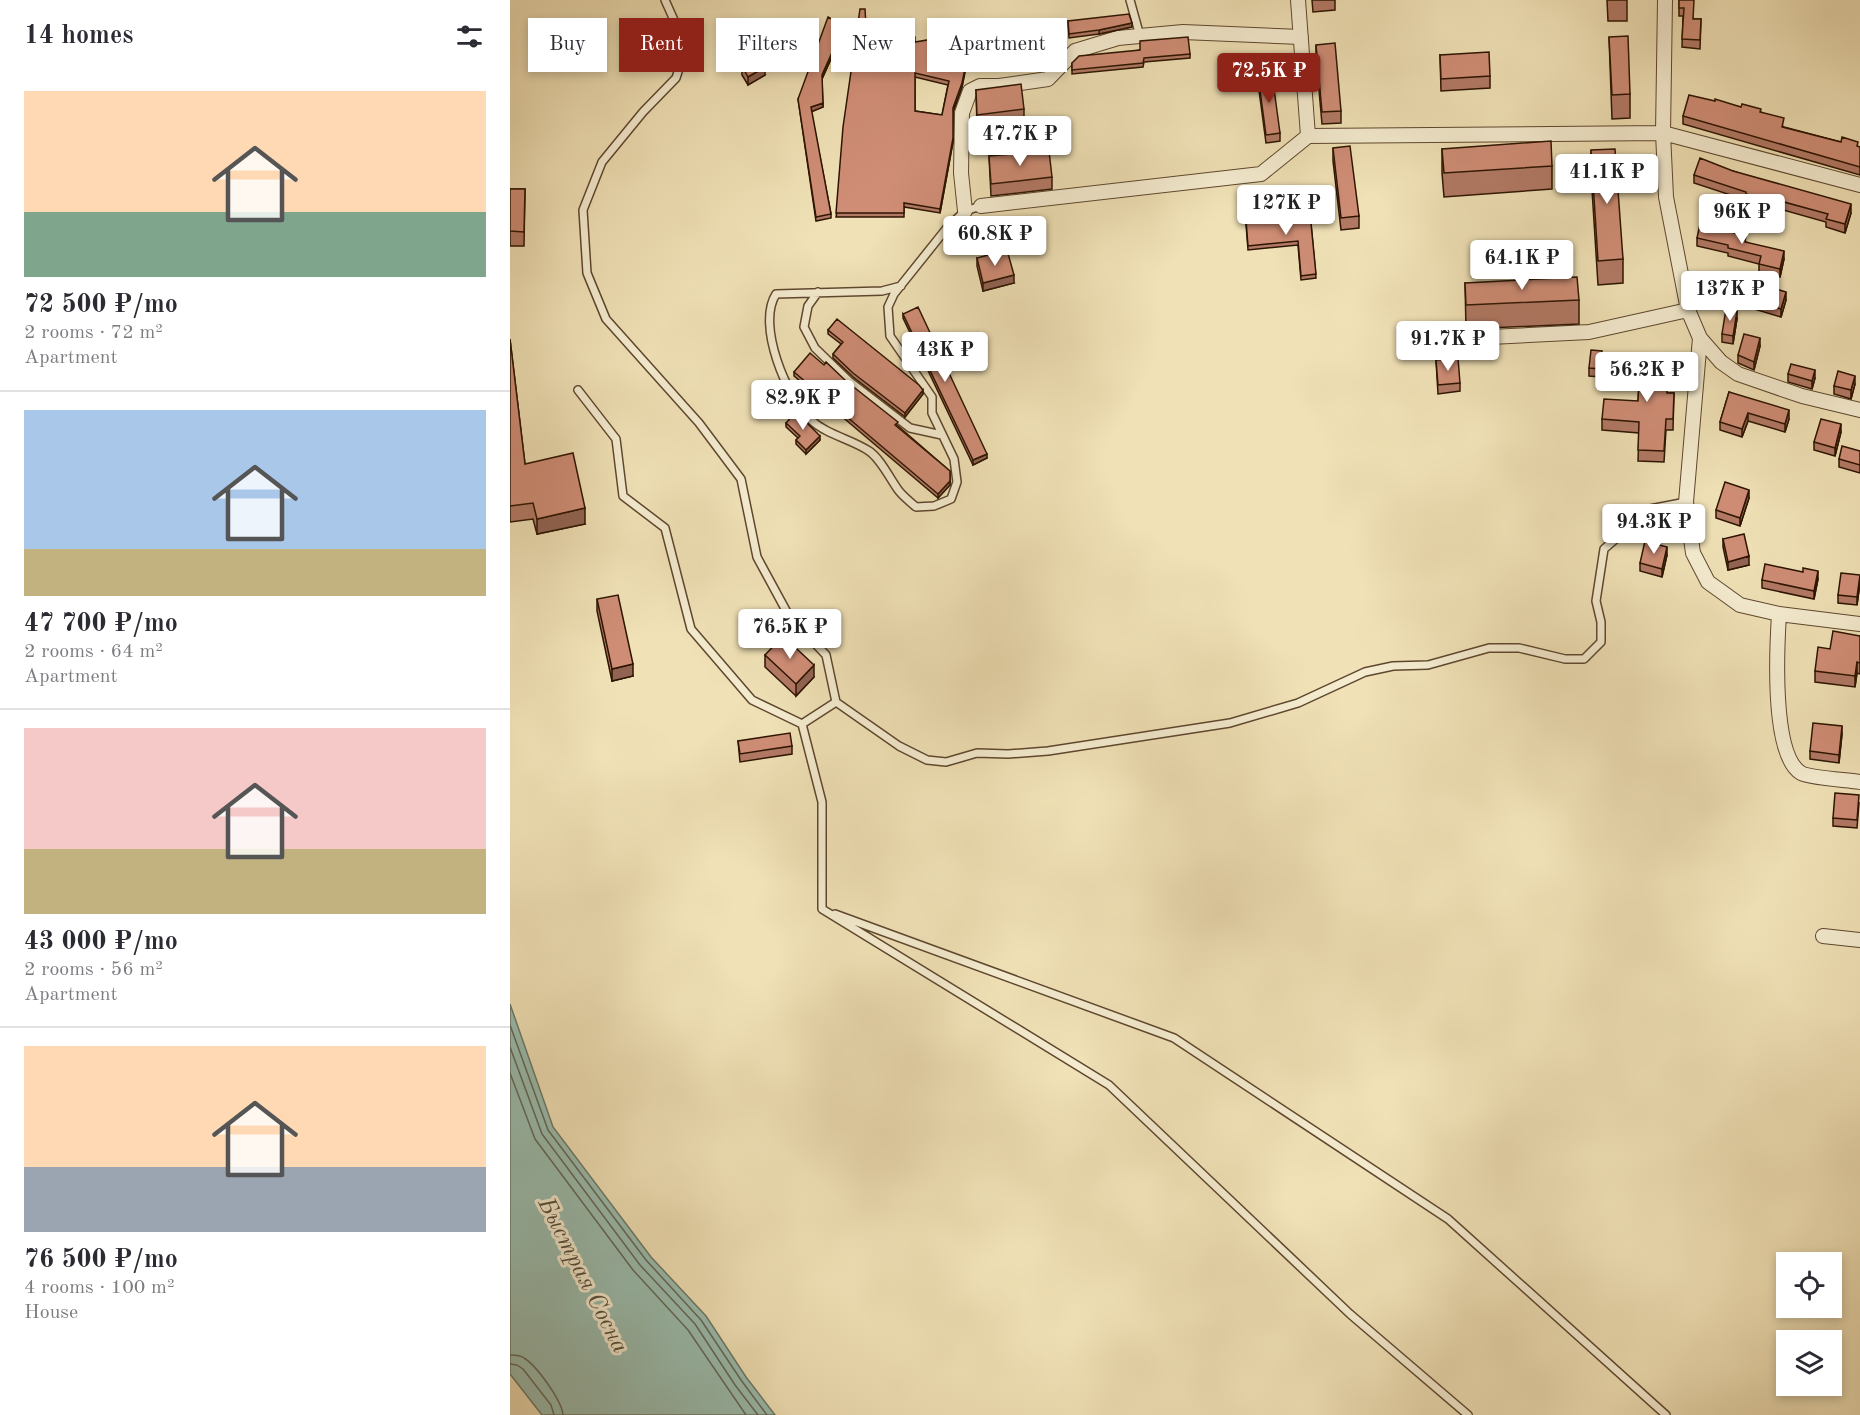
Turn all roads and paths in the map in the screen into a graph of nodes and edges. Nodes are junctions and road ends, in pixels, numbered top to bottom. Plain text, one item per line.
1 (665, 0) edge
2 (1130, 0) edge
3 (1298, 0) edge
4 (1665, 0) edge
5 (1140, 36) junction
6 (1300, 37) junction
7 (1663, 133) junction
8 (1308, 136) junction
9 (1860, 185) edge
10 (981, 206) joint
11 (965, 211) junction
12 (901, 286) junction
13 (818, 292) junction
14 (1688, 310) junction
15 (1700, 338) junction
16 (1450, 339) dead end
17 (578, 390) dead end
18 (1860, 410) edge
19 (942, 435) junction
20 (1686, 502) junction
21 (1779, 614) junction
22 (1860, 624) edge
23 (836, 702) junction
24 (802, 724) junction
25 (1860, 782) edge
26 (822, 909) junction
27 (1823, 936) dead end
28 (1860, 940) edge
29 (1468, 1415) edge
30 (1666, 1415) edge

1 - 23 lane
2 - 5 lane
3 - 6 street
4 - 7 street
5 - 6 street
5 - 11 street
6 - 8 street
7 - 8 street
7 - 9 street
7 - 14 street
8 - 10 street
10 - 11 lane
11 - 12 lane
12 - 13 lane
12 - 19 lane
13 - 19 lane
13 - 19 lane
14 - 15 street
14 - 16 street
15 - 18 street
15 - 20 street
17 - 24 lane
20 - 21 street
20 - 23 lane
21 - 22 street
21 - 25 street
23 - 24 lane
24 - 26 lane
26 - 29 lane
26 - 30 lane
27 - 28 street

